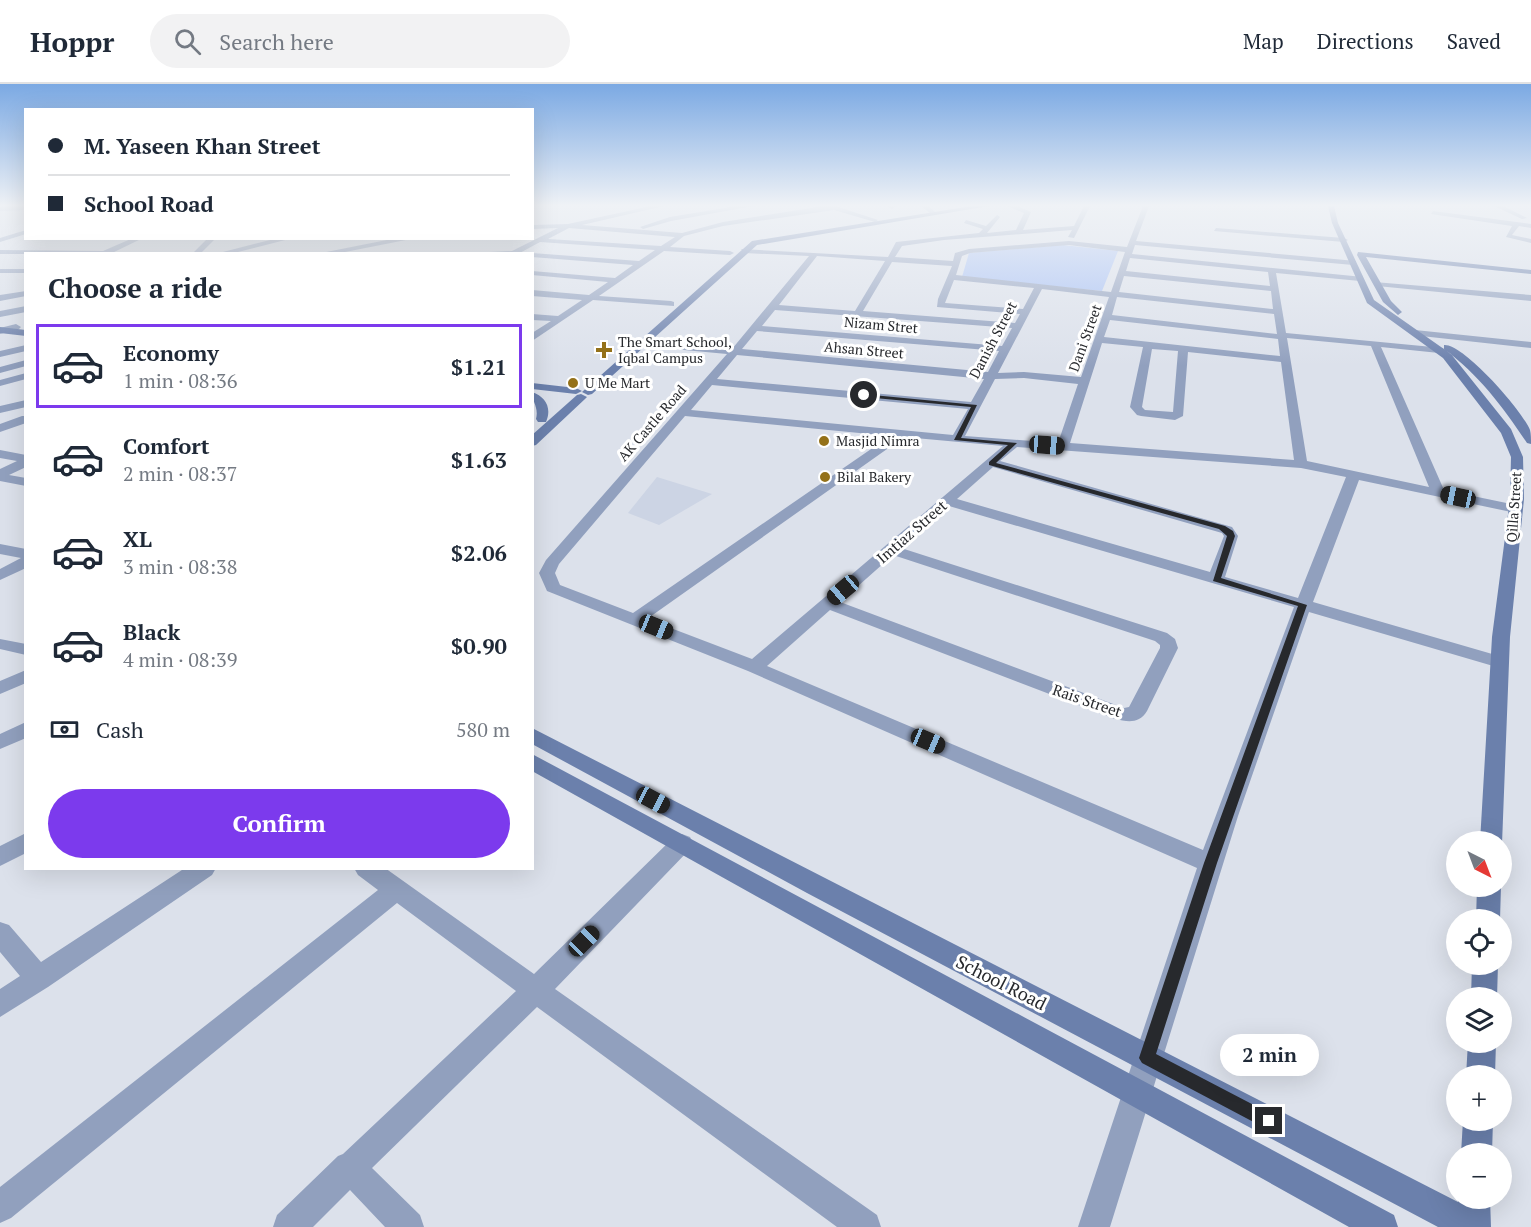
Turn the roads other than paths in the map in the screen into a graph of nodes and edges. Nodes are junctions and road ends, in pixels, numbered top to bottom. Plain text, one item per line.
1 (590, 259) edge
2 (644, 259) edge
3 (723, 259) edge
4 (733, 259) edge
5 (811, 259) edge
6 (889, 259) edge
7 (894, 259) edge
8 (958, 259) edge
9 (1126, 259) edge
10 (1196, 259) edge
11 (1340, 259) edge
12 (1356, 259) edge
13 (1357, 259) edge
14 (1380, 259) edge
15 (639, 263) junction
16 (957, 264) junction
17 (714, 267) dead end
18 (1272, 270) junction
19 (0, 271) edge
20 (24, 271) edge
21 (534, 273) edge
22 (1121, 273) junction
23 (1531, 273) edge
24 (950, 277) junction
25 (615, 280) junction
26 (1377, 284) junction
27 (1039, 287) junction
28 (1275, 288) junction
29 (944, 289) junction
30 (955, 290) dead end
31 (24, 293) edge
32 (534, 293) edge
33 (1115, 295) junction
34 (1516, 296) junction
35 (679, 297) dead end
36 (0, 298) edge
37 (589, 298) junction
38 (1531, 298) edge
39 (773, 306) junction
40 (24, 309) edge
41 (1531, 311) edge
42 (1025, 312) junction
43 (1278, 312) junction
44 (858, 313) junction
45 (0, 314) edge
46 (663, 314) junction
47 (534, 316) edge
48 (1108, 317) junction
49 (560, 319) junction
50 (1018, 326) junction
51 (21, 327) edge
52 (754, 328) junction
53 (1, 329) edge
54 (24, 333) edge
55 (1415, 333) junction
56 (1432, 335) junction
57 (1282, 336) junction
58 (534, 337) edge
59 (24, 338) edge
60 (1101, 340) junction
61 (641, 343) junction
62 (0, 344) edge
63 (1148, 345) junction
64 (1375, 345) junction
65 (1531, 345) edge
66 (24, 348) edge
67 (1006, 349) junction
68 (1183, 349) junction
69 (1439, 350) junction
70 (732, 352) junction
71 (0, 354) edge
72 (1286, 360) junction
73 (24, 364) edge
74 (0, 370) edge
75 (991, 376) junction
76 (24, 377) edge
77 (708, 381) junction
78 (1084, 381) junction
79 (0, 383) edge
80 (534, 386) edge
81 (534, 393) edge
82 (579, 393) junction
83 (534, 395) edge
84 (24, 404) edge
85 (975, 406) junction
86 (0, 410) edge
87 (680, 412) junction
88 (1496, 416) junction
89 (1518, 419) junction
90 (24, 420) edge
91 (538, 426) edge
92 (0, 428) edge
93 (901, 434) junction
94 (957, 440) junction
95 (1531, 440) edge
96 (1014, 443) junction
97 (1064, 446) junction
98 (0, 454) edge
99 (24, 460) edge
100 (24, 461) edge
101 (992, 464) junction
102 (1301, 464) junction
103 (1354, 475) junction
104 (0, 476) edge
105 (24, 482) edge
106 (1438, 492) junction
107 (948, 501) junction
108 (1516, 509) junction
109 (0, 549) edge
110 (892, 550) junction
111 (24, 554) edge
112 (24, 562) edge
113 (0, 574) edge
114 (1216, 579) junction
115 (827, 603) junction
116 (1303, 605) junction
117 (636, 619) junction
118 (0, 644) edge
119 (24, 650) edge
120 (1500, 662) junction
121 (754, 667) junction
122 (24, 677) edge
123 (0, 688) edge
124 (24, 730) edge
125 (534, 736) edge
126 (0, 741) edge
127 (534, 762) edge
128 (1492, 831) edge
129 (24, 843) edge
130 (682, 843) junction
131 (0, 857) edge
132 (1210, 863) junction
133 (201, 870) edge
134 (369, 870) edge
135 (396, 890) junction
136 (0, 933) edge
137 (39, 979) junction
138 (535, 991) junction
139 (0, 1005) edge
140 (1147, 1058) junction
141 (1139, 1092) junction
142 (349, 1167) junction
143 (0, 1207) edge
144 (1474, 1209) edge
145 (289, 1227) edge
146 (408, 1227) edge
147 (865, 1227) edge
148 (1094, 1227) edge
149 (1382, 1227) edge
150 (1474, 1227) edge

1 - 15 street
2 - 15 street
3 - 17 street
4 - 46 street
5 - 39 street, AK Castle Road
6 - 44 street
7 - 16 street
8 - 16 street
9 - 22 street, Dani Street
10 - 18 street
11 - 18 street
12 - 55 street, Qilla Street
13 - 26 street, Qilla Street
14 - 23 street
15 - 25 street
16 - 24 street
18 - 28 street
19 - 20 street
21 - 25 street
22 - 28 street
22 - 33 street, Dani Street
24 - 27 street
24 - 29 street
25 - 37 street
26 - 34 street
26 - 56 street, Qilla Street
27 - 33 street
27 - 42 street, Danish Street
28 - 43 street
29 - 30 street
29 - 42 street
31 - 36 street
32 - 37 street
33 - 43 street
33 - 48 street, Dani Street
34 - 38 street
34 - 41 street
35 - 46 street
37 - 46 street
37 - 49 street
39 - 44 street
39 - 52 street, AK Castle Road
40 - 45 street
42 - 50 street, Danish Street
43 - 57 street
44 - 50 street
46 - 61 street
46 - 82 street
47 - 49 street
48 - 57 street
48 - 60 street, Dani Street
49 - 58 street
50 - 67 street, Danish Street
51 - 53 street
52 - 67 street, Nizam Stret
52 - 70 street, AK Castle Road
53 - 54 street
55 - 56 street
55 - 69 street, Qilla Street
56 - 65 street
56 - 89 street, Qilla Street
57 - 64 street
57 - 72 street
59 - 62 street
60 - 63 street
60 - 78 street, Dani Street
61 - 70 street, Ahsan Street
61 - 82 street
63 - 68 street
63 - 68 street
64 - 69 street
64 - 106 street
66 - 71 street
67 - 75 street, Danish Street
68 - 72 street
69 - 88 street, Qilla Street
70 - 75 street, Ahsan Street
70 - 77 street, AK Castle Road
72 - 102 street
73 - 74 street
75 - 78 street, Ahsan Street
75 - 85 street, Danish Street
76 - 79 street
77 - 85 street
77 - 87 street, AK Castle Road
78 - 97 street, Dani Street
80 - 82 street
81 - 82 street
82 - 91 street
83 - 91 street
84 - 86 street
85 - 94 street, Danish Street
87 - 93 street
87 - 117 street, AK Castle Road
88 - 89 street
88 - 108 street, Qilla Street
89 - 95 street, Qilla Street
90 - 92 street
93 - 94 street
93 - 117 street
94 - 96 street
96 - 97 street
96 - 101 street, Imtiaz Street
97 - 102 street
98 - 99 street
100 - 104 street
101 - 107 street, Imtiaz Street
101 - 114 street
102 - 103 street
103 - 106 street
103 - 116 street
104 - 105 street
106 - 108 street
107 - 110 street, Imtiaz Street
107 - 114 street
108 - 120 street, Qilla Street
109 - 111 street
110 - 115 street, Imtiaz Street
110 - 115 street, Rais Street
112 - 113 street
114 - 116 street
115 - 121 street, Imtiaz Street
116 - 120 street
116 - 132 street
117 - 121 street
118 - 119 street
120 - 128 street, Qilla Street
121 - 132 street
122 - 123 street
124 - 126 street
125 - 140 street, School Road
127 - 130 street, School Road
129 - 131 street
130 - 138 street
130 - 141 street, School Road
132 - 140 street
133 - 137 street
134 - 135 street
135 - 138 street
135 - 143 street
136 - 137 street
137 - 139 street
138 - 142 street
138 - 147 street
140 - 141 street
140 - 150 street, School Road
141 - 148 street
141 - 149 street, School Road
142 - 145 street
142 - 146 street
144 - 150 street

